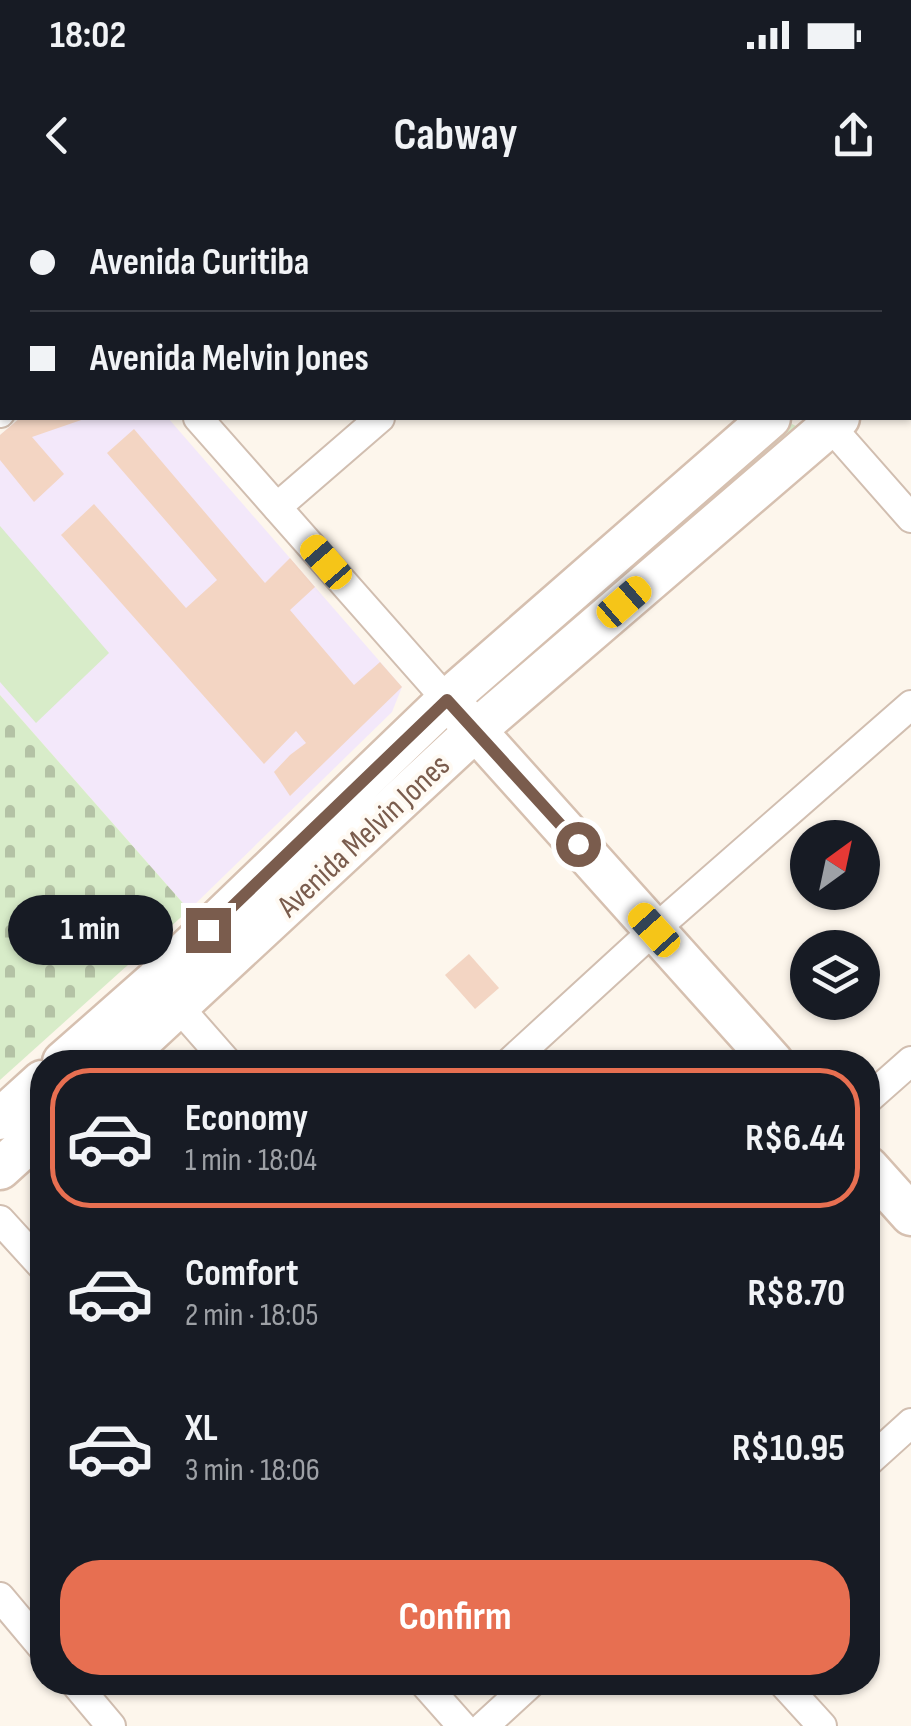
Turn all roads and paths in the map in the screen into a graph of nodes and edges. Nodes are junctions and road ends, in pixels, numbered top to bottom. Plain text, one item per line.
1 (200, 420) edge
2 (378, 420) edge
3 (768, 420) edge
4 (831, 420) edge
5 (277, 507) junction
6 (911, 518) edge
7 (447, 700) junction
8 (911, 705) edge
9 (477, 729) junction
10 (654, 930) junction
11 (167, 994) junction
12 (81, 1050) edge
13 (127, 1050) edge
14 (216, 1050) edge
15 (523, 1050) edge
16 (763, 1050) edge
17 (911, 1061) edge
18 (880, 1088) edge
19 (30, 1092) edge
20 (0, 1118) edge
21 (30, 1142) edge
22 (0, 1169) edge
23 (880, 1180) edge
24 (911, 1215) edge
25 (0, 1220) edge
26 (30, 1253) edge
27 (911, 1422) edge
28 (880, 1451) edge
29 (0, 1598) edge
30 (30, 1632) edge
31 (85, 1695) edge
32 (434, 1695) edge
33 (518, 1695) edge
34 (794, 1695) edge
35 (111, 1726) edge
36 (462, 1726) edge
37 (484, 1726) edge
38 (822, 1726) edge

1 - 5 street
2 - 5 street
3 - 7 street, Avenida Melvin Jones
4 - 6 street
4 - 9 street, Avenida Melvin Jones
5 - 7 street
7 - 9 street
7 - 11 street, Avenida Melvin Jones
8 - 10 street
9 - 10 street
9 - 11 street, Avenida Melvin Jones
10 - 15 street
10 - 16 street
11 - 12 street, Avenida Melvin Jones
11 - 13 street, Avenida Melvin Jones
11 - 14 street
17 - 18 street
19 - 20 street
21 - 22 street
23 - 24 street
25 - 26 street
27 - 28 street
29 - 30 street
31 - 35 street
32 - 36 street
33 - 37 street
34 - 38 street

